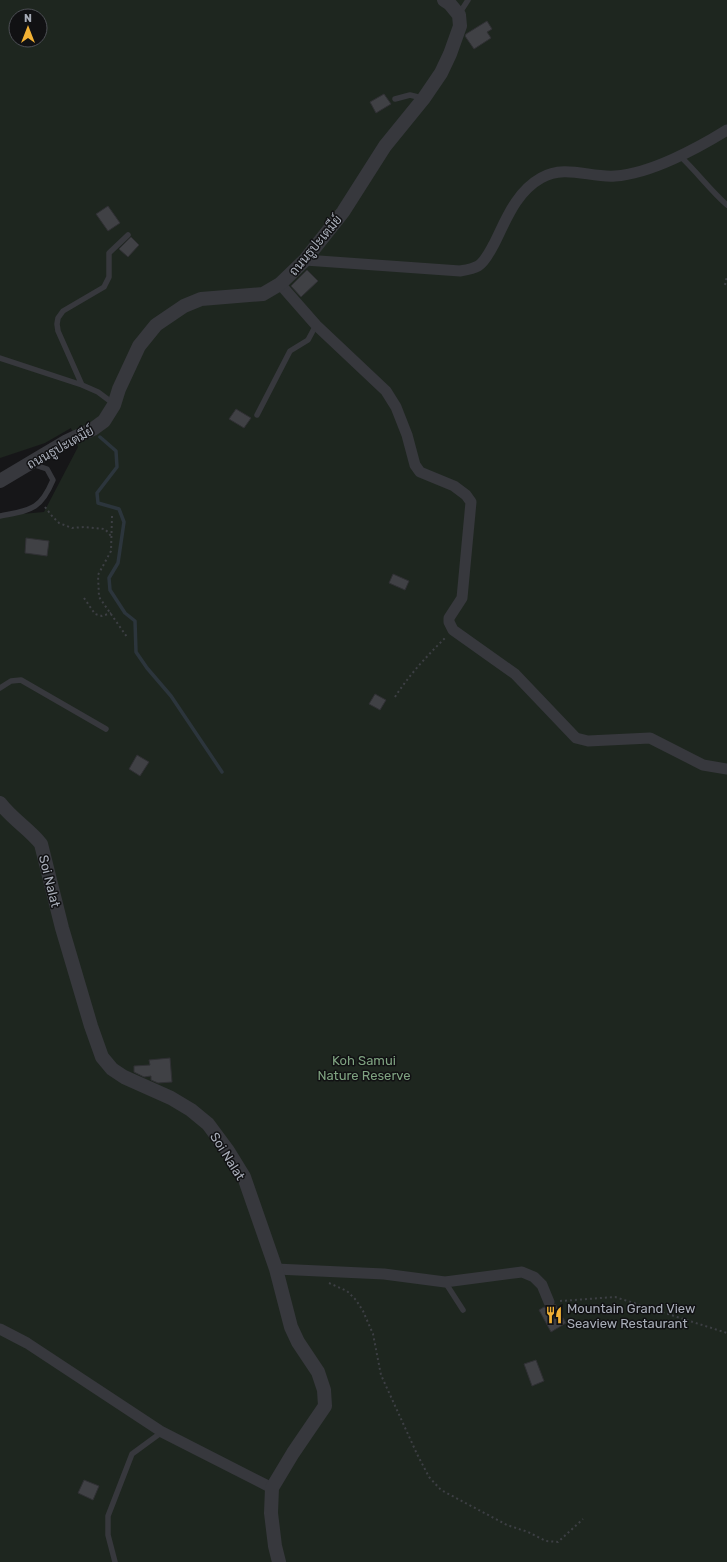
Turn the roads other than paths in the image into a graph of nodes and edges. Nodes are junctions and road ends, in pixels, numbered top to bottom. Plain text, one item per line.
1 (444, 0) edge
2 (468, 0) edge
3 (459, 15) junction
4 (424, 98) junction
5 (395, 99) dead end
6 (727, 130) edge
7 (680, 156) junction
8 (727, 205) edge
9 (128, 235) dead end
10 (305, 260) junction
11 (280, 284) junction
12 (316, 324) junction
13 (0, 358) edge
14 (82, 385) junction
15 (114, 405) junction
16 (257, 415) dead end
17 (31, 463) junction
18 (0, 480) edge
19 (0, 516) edge
20 (0, 688) edge
21 (106, 729) dead end
22 (727, 769) edge
23 (0, 803) edge
24 (276, 1269) junction
25 (445, 1282) junction
26 (549, 1302) road end
27 (463, 1310) dead end
28 (0, 1329) edge
29 (162, 1432) junction
30 (272, 1488) junction
31 (115, 1562) edge
32 (279, 1562) edge

1 - 3 street
2 - 3 lane
3 - 4 street, ถนนธูปะเตมีย์
4 - 5 lane
4 - 10 street, ถนนธูปะเตมีย์
6 - 7 street
7 - 8 lane
7 - 10 street
9 - 14 lane
10 - 11 street, ถนนธูปะเตมีย์
11 - 12 street
11 - 15 street, ถนนธูปะเตมีย์
12 - 16 lane
12 - 22 street
13 - 14 lane
14 - 15 lane
15 - 17 street, ถนนธูปะเตมีย์
17 - 18 street, ถนนธูปะเตมีย์
17 - 19 lane
20 - 21 lane
23 - 24 street, Soi Nalat
24 - 25 street
24 - 30 street, Soi Nalat
25 - 26 street
25 - 27 lane
28 - 29 street
29 - 30 street
29 - 31 lane
30 - 32 street, Soi Nalat

